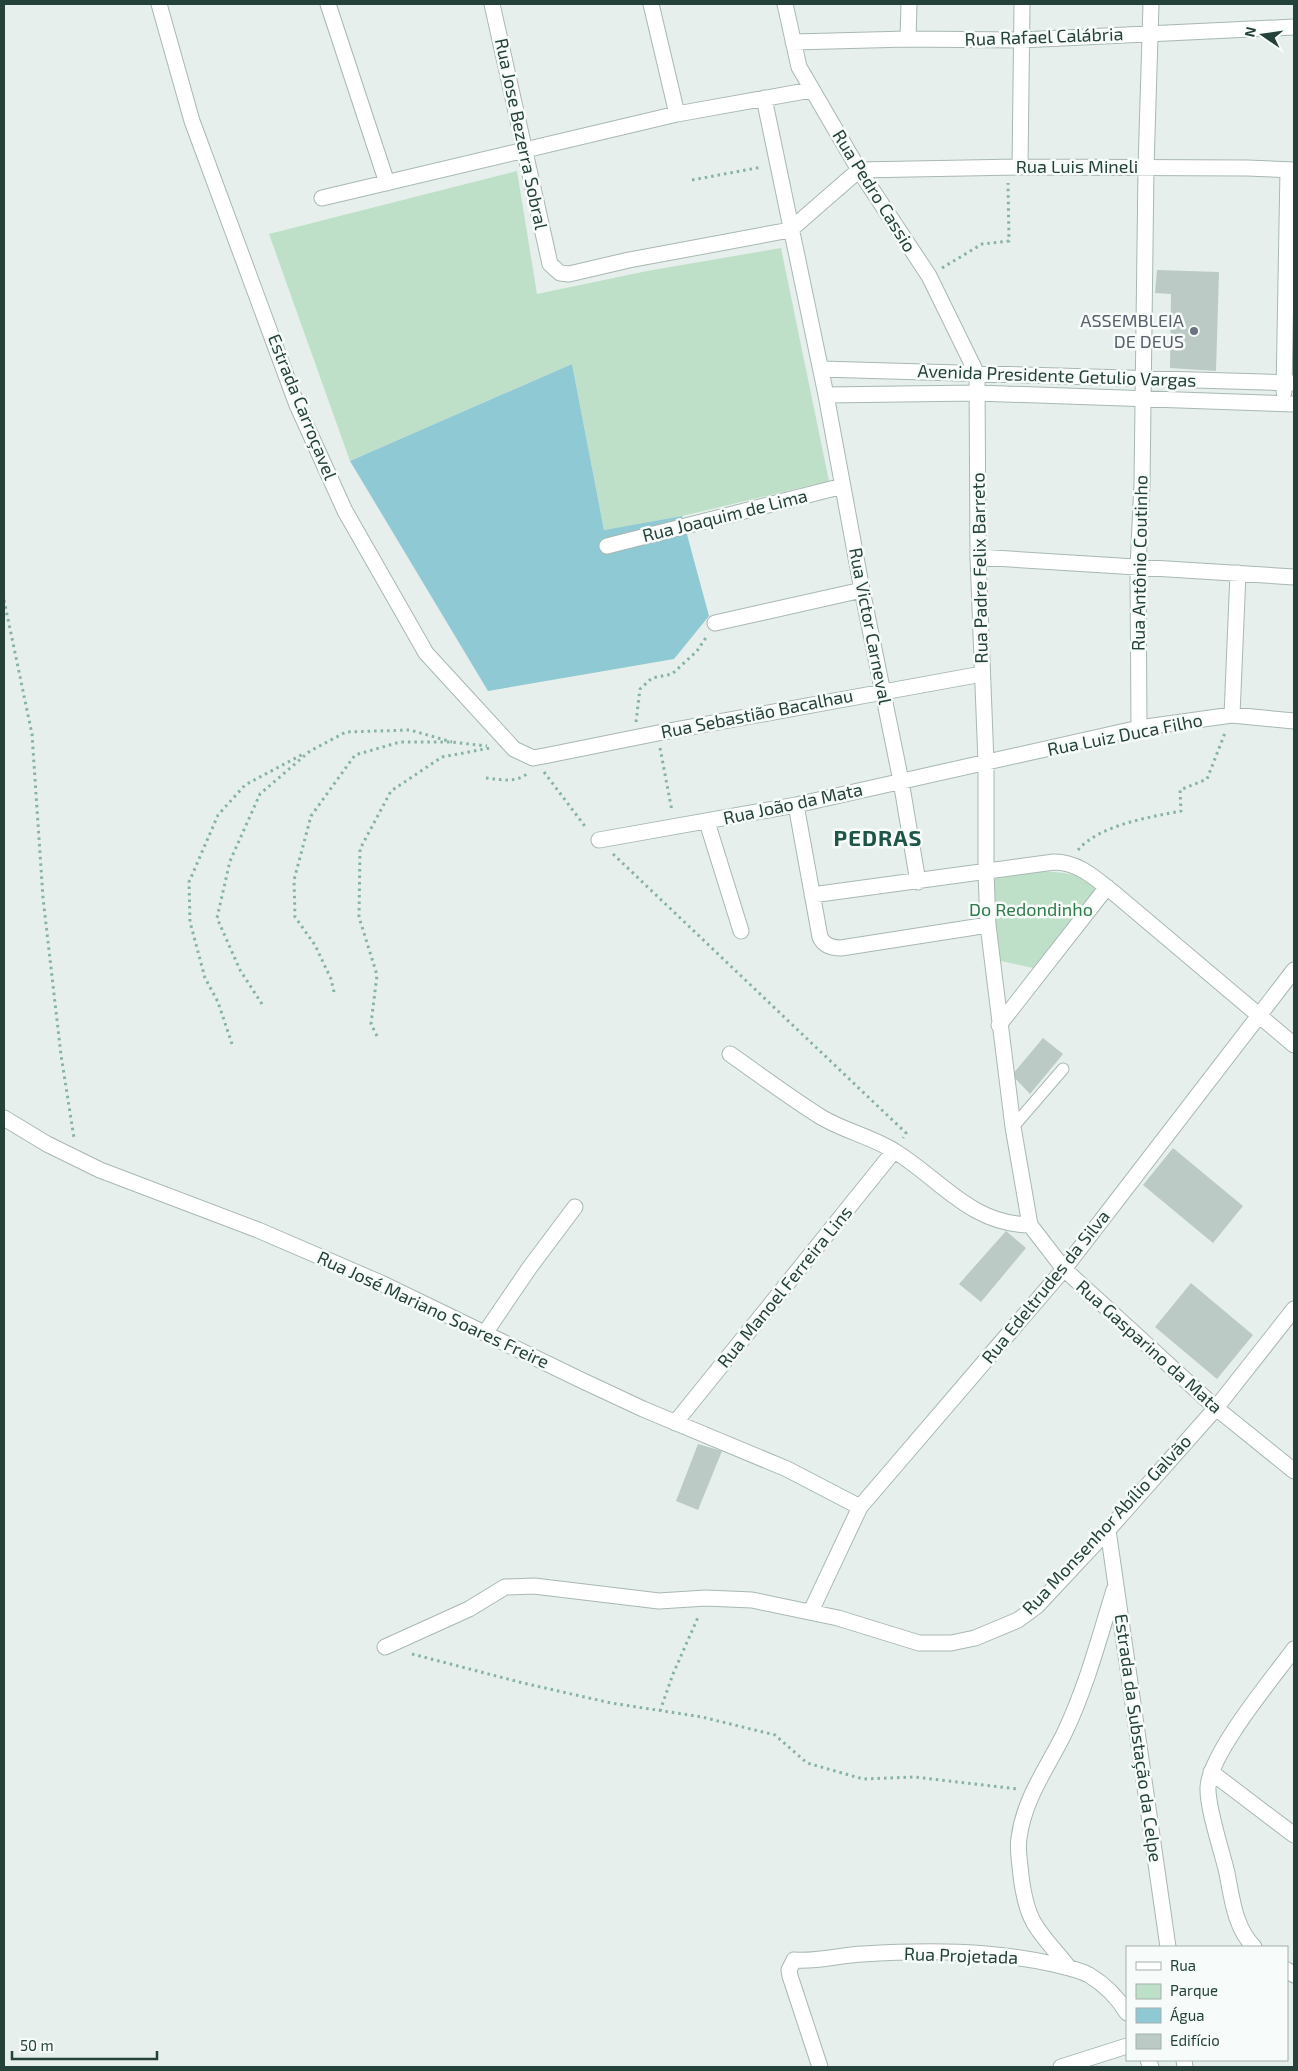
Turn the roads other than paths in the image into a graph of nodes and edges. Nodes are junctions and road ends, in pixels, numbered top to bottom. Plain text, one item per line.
1 (160, 4) edge
2 (328, 4) edge
3 (492, 4) edge
4 (651, 4) edge
5 (785, 4) edge
6 (909, 4) edge
7 (1022, 4) edge
8 (1151, 4) edge
9 (1294, 27) edge
10 (1151, 34) junction
11 (908, 39) junction
12 (1021, 40) junction
13 (793, 42) junction
14 (811, 90) junction
15 (764, 98) junction
16 (677, 114) junction
17 (525, 150) junction
18 (1014, 167) junction
19 (1146, 167) junction
20 (860, 170) junction
21 (1291, 170) edge
22 (387, 183) junction
23 (322, 198) dead end
24 (790, 230) junction
25 (821, 369) junction
26 (977, 374) junction
27 (1144, 379) junction
28 (1289, 383) edge
29 (977, 393) junction
30 (826, 395) junction
31 (1143, 399) junction
32 (1289, 403) edge
33 (843, 486) junction
34 (607, 546) dead end
35 (978, 557) junction
36 (1138, 566) junction
37 (1238, 573) junction
38 (1294, 577) edge
39 (862, 590) junction
40 (715, 623) road end
41 (982, 674) junction
42 (883, 691) junction
43 (1232, 715) junction
44 (1294, 721) edge
45 (1139, 728) junction
46 (533, 758) joint
47 (986, 763) junction
48 (901, 781) junction
49 (796, 805) junction
50 (707, 822) junction
51 (599, 840) road end
52 (986, 872) junction
53 (918, 882) junction
54 (1106, 887) junction
55 (812, 895) junction
56 (988, 925) junction
57 (741, 931) dead end
58 (1294, 970) edge
59 (1258, 1015) junction
60 (999, 1025) junction
61 (1294, 1045) edge
62 (730, 1054) dead end
63 (1063, 1069) dead end
64 (4, 1118) edge
65 (1012, 1127) junction
66 (894, 1151) junction
67 (575, 1208) dead end
68 (1030, 1225) junction
69 (1064, 1269) junction
70 (1294, 1309) edge
71 (485, 1333) junction
72 (1216, 1408) junction
73 (675, 1423) junction
74 (1294, 1471) edge
75 (860, 1508) junction
76 (1108, 1530) junction
77 (1116, 1585) junction
78 (810, 1611) junction
79 (385, 1647) road end
80 (1294, 1649) edge
81 (1211, 1772) junction
82 (1294, 1835) edge
83 (1168, 1946) edge
84 (1253, 1946) edge
85 (1069, 1968) junction
86 (1126, 2012) edge
87 (1126, 2046) edge
88 (820, 2067) edge
89 (1061, 2067) edge

1 - 46 street, Estrada Carroçavel
2 - 22 street
3 - 17 street, Rua Jose Bezerra Sobral
4 - 16 street
5 - 13 street, Rua Pedro Cassio
6 - 11 street
7 - 12 street
8 - 10 street, Rua Antônio Coutinho
9 - 10 street, Rua Rafael Calábria
10 - 12 street, Rua Rafael Calábria
10 - 19 street, Rua Antônio Coutinho
11 - 12 street, Rua Rafael Calábria
11 - 13 street, Rua Rafael Calábria
12 - 18 street
13 - 14 street, Rua Pedro Cassio
14 - 15 street
14 - 20 street, Rua Pedro Cassio
15 - 16 street
15 - 24 street, Rua Victor Carneval
16 - 17 street
17 - 22 street
17 - 24 street, Rua Jose Bezerra Sobral
18 - 19 street, Rua Luis Mineli
18 - 20 street, Rua Luis Mineli
19 - 21 street, Rua Luis Mineli
19 - 27 street, Rua Antônio Coutinho
20 - 24 street
20 - 26 street, Rua Pedro Cassio
21 - 28 street
22 - 23 street
24 - 25 street, Rua Victor Carneval
25 - 26 street, Avenida Presidente Getulio Vargas
25 - 30 street, Rua Victor Carneval
26 - 27 street, Avenida Presidente Getulio Vargas
26 - 29 street, Rua Padre Felix Barreto
27 - 28 street, Avenida Presidente Getulio Vargas
27 - 31 street, Rua Antônio Coutinho
28 - 32 street
29 - 30 street, Avenida Presidente Getulio Vargas
29 - 31 street, Avenida Presidente Getulio Vargas
29 - 35 street, Rua Padre Felix Barreto
30 - 33 street, Rua Victor Carneval
31 - 32 street, Avenida Presidente Getulio Vargas
31 - 36 street, Rua Antônio Coutinho
33 - 34 street, Rua Joaquim de Lima
33 - 39 street, Rua Victor Carneval
35 - 36 street
35 - 41 street, Rua Padre Felix Barreto
36 - 37 street
36 - 45 street, Rua Antônio Coutinho
37 - 38 street
37 - 43 street
39 - 40 street
39 - 42 street, Rua Victor Carneval
41 - 42 street, Rua Sebastião Bacalhau
41 - 47 street, Rua Padre Felix Barreto
42 - 46 street, Rua Sebastião Bacalhau
42 - 48 street, Rua Victor Carneval
43 - 44 street, Rua Luiz Duca Filho
43 - 45 street, Rua Luiz Duca Filho
45 - 47 street, Rua Luiz Duca Filho
47 - 48 street, Rua João da Mata
47 - 52 street, Rua Padre Felix Barreto
48 - 49 street, Rua João da Mata
48 - 53 street, Rua Victor Carneval
49 - 50 street, Rua João da Mata
49 - 55 street
50 - 51 street, Rua João da Mata
50 - 57 street
52 - 53 street
52 - 54 street
52 - 56 street, Rua Padre Felix Barreto
53 - 55 street
54 - 59 street
54 - 60 street
55 - 56 street
56 - 60 street, Rua Padre Felix Barreto
58 - 59 street, Rua Edeltrudes da Silva
59 - 61 street
59 - 69 street, Rua Edeltrudes da Silva
60 - 65 street, Rua Padre Felix Barreto
62 - 66 street
63 - 65 lane
64 - 71 street, Rua José Mariano Soares Freire
65 - 68 street, Rua Padre Felix Barreto
66 - 68 street
66 - 73 street, Rua Manoel Ferreira Lins
67 - 71 street
68 - 69 street, Rua Gasparino da Mata
69 - 72 street, Rua Gasparino da Mata
69 - 75 street, Rua Edeltrudes da Silva
70 - 72 street, Rua Monsenhor Abílio Galvão
71 - 73 street, Rua José Mariano Soares Freire
72 - 74 street, Rua Gasparino da Mata
72 - 76 street, Rua Monsenhor Abílio Galvão
73 - 75 street, Rua José Mariano Soares Freire
75 - 78 street, Rua Edeltrudes da Silva
76 - 77 street, Estrada da Substação da Celpe
76 - 78 street, Rua Monsenhor Abílio Galvão
77 - 83 street, Estrada da Substação da Celpe
77 - 85 street
78 - 79 street, Rua Monsenhor Abílio Galvão
80 - 81 street
81 - 82 street
81 - 84 street
85 - 86 street, Rua Projetada
85 - 88 street, Rua Projetada
87 - 89 street

